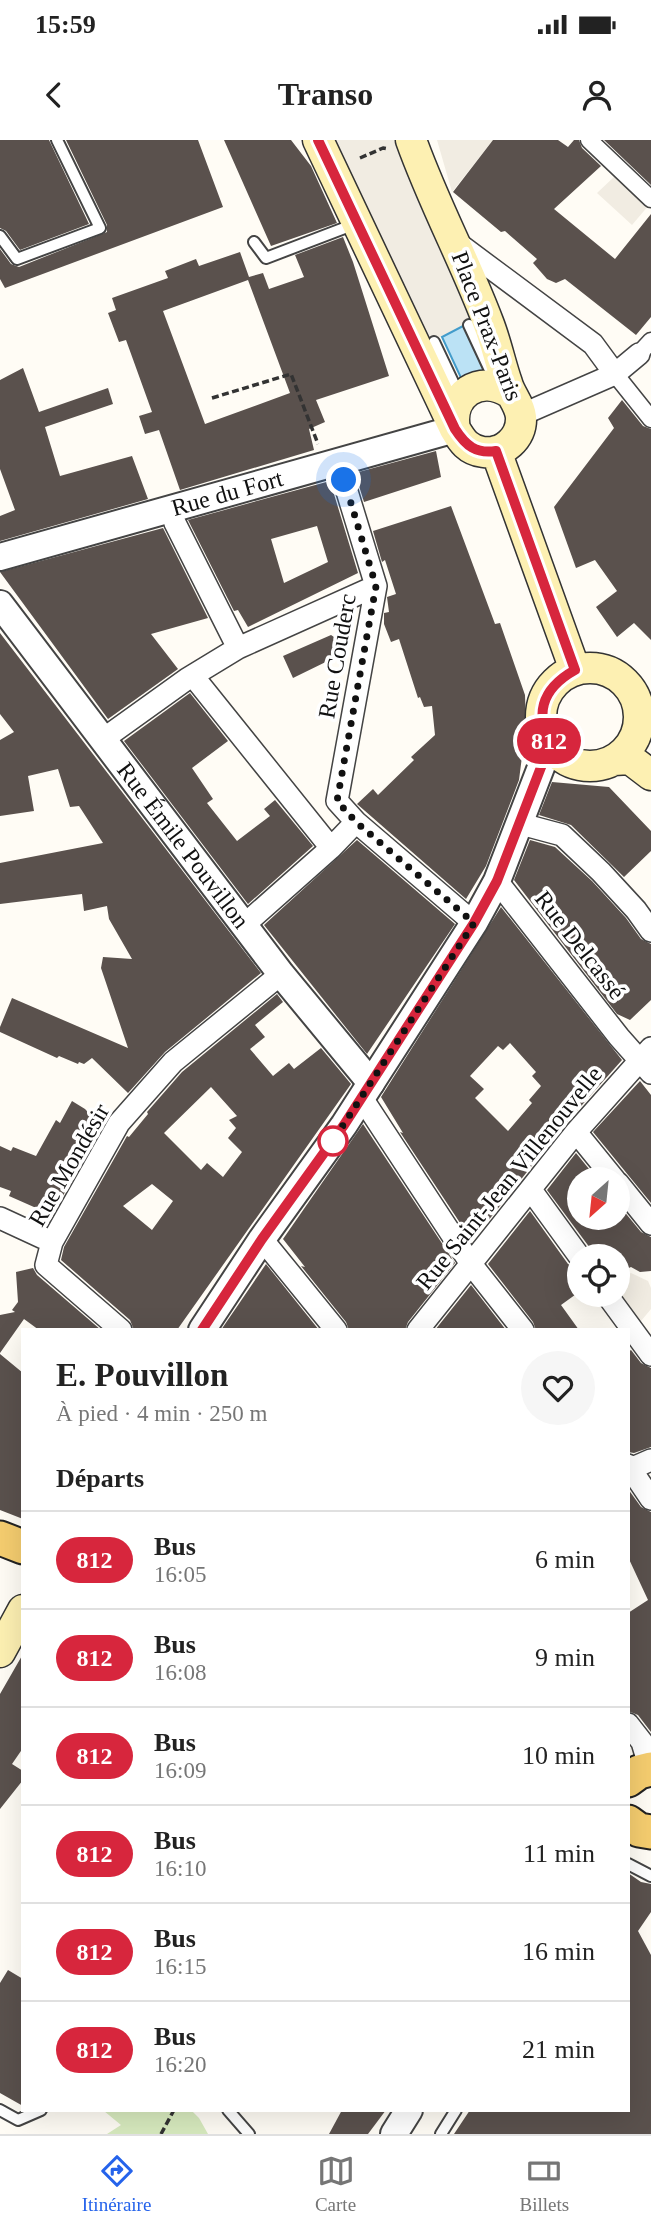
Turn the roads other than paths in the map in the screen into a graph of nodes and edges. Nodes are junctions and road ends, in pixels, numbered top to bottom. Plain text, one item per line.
1 (57, 140) edge
2 (318, 140) edge
3 (589, 140) edge
4 (397, 144) edge
5 (651, 199) edge
6 (357, 223) junction
7 (0, 236) edge
8 (453, 240) junction
9 (254, 242) dead end
10 (469, 325) dead end
11 (434, 342) dead end
12 (645, 348) edge
13 (615, 374) junction
14 (460, 398) junction
15 (509, 398) junction
16 (651, 419) edge
17 (455, 429) junction
18 (496, 451) junction
19 (327, 465) junction
20 (171, 509) junction
21 (0, 557) edge
22 (376, 586) junction
23 (0, 604) edge
24 (238, 648) junction
25 (575, 670) junction
26 (193, 676) junction
27 (645, 737) edge
28 (102, 740) junction
29 (554, 749) junction
30 (614, 760) junction
31 (651, 775) edge
32 (356, 822) junction
33 (521, 824) junction
34 (331, 848) junction
35 (497, 881) junction
36 (474, 923) junction
37 (244, 925) junction
38 (651, 931) edge
39 (281, 974) junction
40 (647, 1060) edge
41 (367, 1090) junction
42 (576, 1132) junction
43 (605, 1167) edge
44 (531, 1190) junction
45 (630, 1198) edge
46 (0, 1218) edge
47 (651, 1223) edge
48 (262, 1239) junction
49 (52, 1242) junction
50 (570, 1244) edge
51 (471, 1264) junction
52 (616, 1307) edge
53 (209, 1327) edge
54 (119, 1328) edge
55 (333, 1328) edge
56 (420, 1328) edge
57 (521, 1328) edge
58 (651, 1355) edge
59 (635, 1466) edge
60 (651, 1499) edge
61 (0, 1538) edge
62 (21, 1546) edge
63 (21, 1614) edge
64 (0, 1652) edge
65 (630, 1727) edge
66 (643, 1773) edge
67 (630, 1823) edge
68 (651, 1832) edge
69 (630, 1865) edge
70 (651, 1876) edge
71 (0, 2110) edge
72 (36, 2112) edge
73 (230, 2112) edge
74 (408, 2112) edge
75 (455, 2112) edge
76 (249, 2134) edge
77 (394, 2134) edge
78 (442, 2134) edge

1 - 7 lane
2 - 6 main road
3 - 5 street
4 - 8 main road, Place Prax-Paris
6 - 9 lane
6 - 17 main road
8 - 13 street, Place Prax-Paris
8 - 15 main road, Place Prax-Paris
10 - 15 lane
11 - 14 lane
12 - 13 street
13 - 15 street
13 - 16 street
14 - 15 main road
14 - 17 main road
15 - 18 main road, Place Prax-Paris
17 - 18 main road
17 - 19 street, Rue du Fort
18 - 25 main road
19 - 20 street, Rue du Fort
19 - 22 street, Rue Couderc
20 - 21 street, Rue du Fort
20 - 24 street
22 - 24 street
22 - 32 street, Rue Couderc
23 - 28 street, Rue Émile Pouvillon
24 - 26 street
25 - 27 main road
25 - 29 main road
26 - 28 street
26 - 34 street
27 - 30 main road
28 - 37 street, Rue Émile Pouvillon
29 - 30 main road
29 - 33 street
30 - 31 main road
32 - 34 street
32 - 36 street
33 - 35 street
33 - 38 street
34 - 37 street
35 - 36 street
35 - 40 street, Rue Delcassé
36 - 41 street
37 - 39 street, Rue Émile Pouvillon
39 - 41 street, Rue Émile Pouvillon
39 - 49 street, Rue Mondésir
40 - 42 street, Rue Saint-Jean Villenouvelle
41 - 48 street
41 - 51 street
42 - 43 street
42 - 44 street, Rue Saint-Jean Villenouvelle
44 - 50 street
44 - 51 street, Rue Saint-Jean Villenouvelle
45 - 47 street
46 - 49 street
48 - 53 street
48 - 55 street
49 - 54 street, Rue Mondésir
51 - 56 street, Rue Saint-Jean Villenouvelle
51 - 57 street
52 - 58 street
59 - 60 street
61 - 62 main road
63 - 64 main road
65 - 66 street
67 - 68 main road
69 - 70 lane
71 - 72 lane
73 - 76 lane
74 - 77 street
75 - 78 lane

